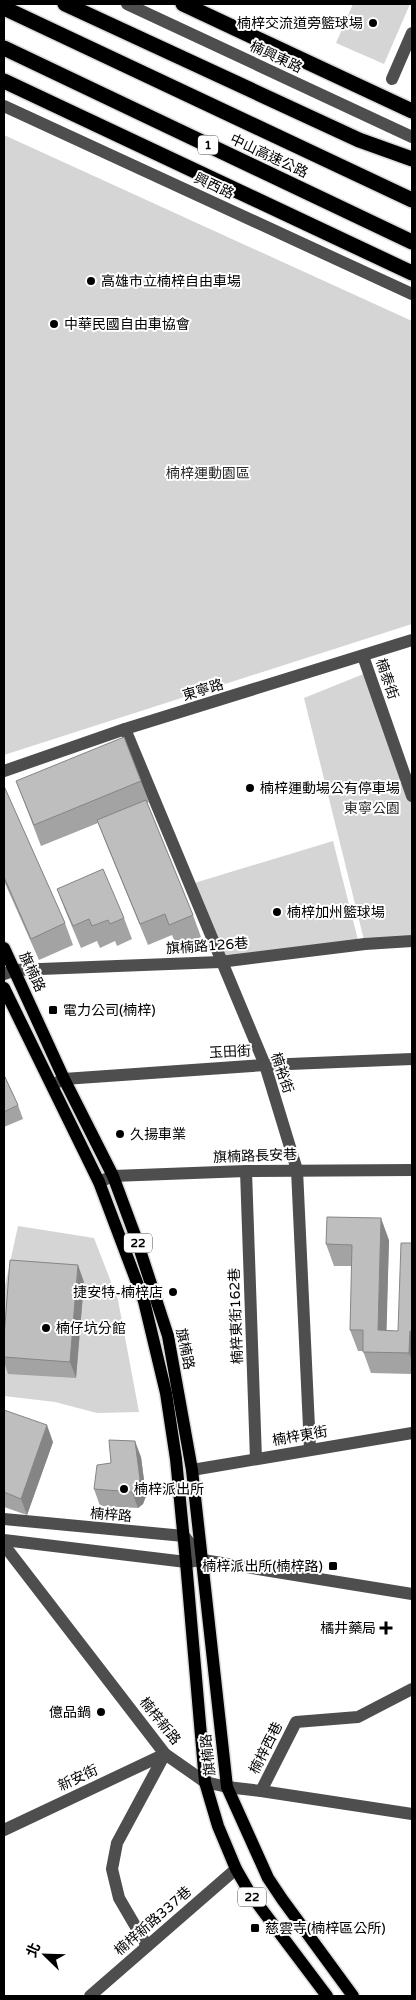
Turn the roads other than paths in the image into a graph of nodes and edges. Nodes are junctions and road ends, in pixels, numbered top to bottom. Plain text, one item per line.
1 (65, 4) edge
2 (127, 4) edge
3 (183, 4) edge
4 (4, 8) edge
5 (412, 33) edge
6 (4, 48) edge
7 (392, 79) dead end
8 (4, 80) edge
9 (4, 106) edge
10 (412, 111) edge
11 (412, 137) edge
12 (412, 159) edge
13 (412, 200) edge
14 (412, 242) edge
15 (412, 273) edge
16 (412, 294) edge
17 (412, 640) edge
18 (363, 656) junction
19 (125, 729) junction
20 (4, 771) edge
21 (412, 796) edge
22 (412, 941) edge
23 (4, 948) edge
24 (220, 962) junction
25 (9, 972) edge
26 (4, 988) edge
27 (412, 1059) edge
28 (264, 1065) junction
29 (64, 1079) junction
30 (52, 1084) junction
31 (297, 1170) junction
32 (412, 1170) edge
33 (246, 1171) junction
34 (113, 1176) junction
35 (99, 1182) junction
36 (412, 1433) edge
37 (310, 1449) junction
38 (256, 1459) junction
39 (192, 1470) junction
40 (4, 1520) edge
41 (184, 1536) junction
42 (4, 1540) edge
43 (4, 1545) edge
44 (203, 1560) junction
45 (186, 1562) junction
46 (412, 1594) edge
47 (412, 1689) edge
48 (165, 1754) junction
49 (205, 1782) junction
50 (227, 1787) junction
51 (261, 1791) junction
52 (412, 1814) edge
53 (4, 1830) edge
54 (236, 1869) junction
55 (147, 1946) junction
56 (90, 1996) edge
57 (327, 1996) edge
58 (353, 1996) edge

1 - 12 highway
2 - 11 street, 楠興東路
3 - 10 highway
4 - 13 highway, 中山高速公路
5 - 7 street
6 - 14 highway, 中山高速公路 / 1
8 - 15 highway
9 - 16 street, 興西路
17 - 18 street, 東寧路
18 - 19 street, 東寧路
18 - 21 street, 楠泰街
19 - 20 street, 東寧路
19 - 24 street, 楠裕街
22 - 24 street, 旗楠路126巷
23 - 25 main road, 旗楠路 / 22
24 - 25 street, 旗楠路126巷
24 - 28 street, 楠裕街
25 - 29 main road, 旗楠路 / 22
26 - 30 main road, 旗楠路 / 22
27 - 28 street, 玉田街
28 - 29 street, 玉田街
28 - 31 street, 楠裕街
29 - 30 street, 玉田街
29 - 34 main road, 旗楠路 / 22
30 - 35 main road, 旗楠路 / 22
31 - 32 street, 旗楠路長安巷
31 - 33 street, 旗楠路長安巷
31 - 37 street, 楠裕街
33 - 34 street, 旗楠路長安巷
33 - 38 street, 楠梓東街162巷
34 - 35 street, 旗楠路長安巷
34 - 39 main road, 旗楠路 / 22
35 - 41 main road, 旗楠路 / 22
36 - 37 street, 楠梓東街
37 - 38 street, 楠梓東街
38 - 39 street, 楠梓東街
39 - 44 main road, 旗楠路 / 22
40 - 41 street, 楠梓路
41 - 44 street
41 - 45 main road, 旗楠路 / 22
42 - 45 street
43 - 48 street, 楠梓新路
44 - 45 street
44 - 46 street
44 - 50 main road, 旗楠路 / 22
45 - 49 main road, 旗楠路 / 22
47 - 51 street, 楠梓西巷
48 - 49 street, 楠梓新路
48 - 53 street, 新安街
48 - 55 street
49 - 50 street, 楠梓西巷
49 - 54 main road, 22
50 - 51 street, 楠梓西巷
50 - 58 main road, 22
51 - 52 street, 楠梓西巷
54 - 55 street, 楠梓新路337巷
54 - 57 main road, 22
55 - 56 street, 楠梓新路337巷

